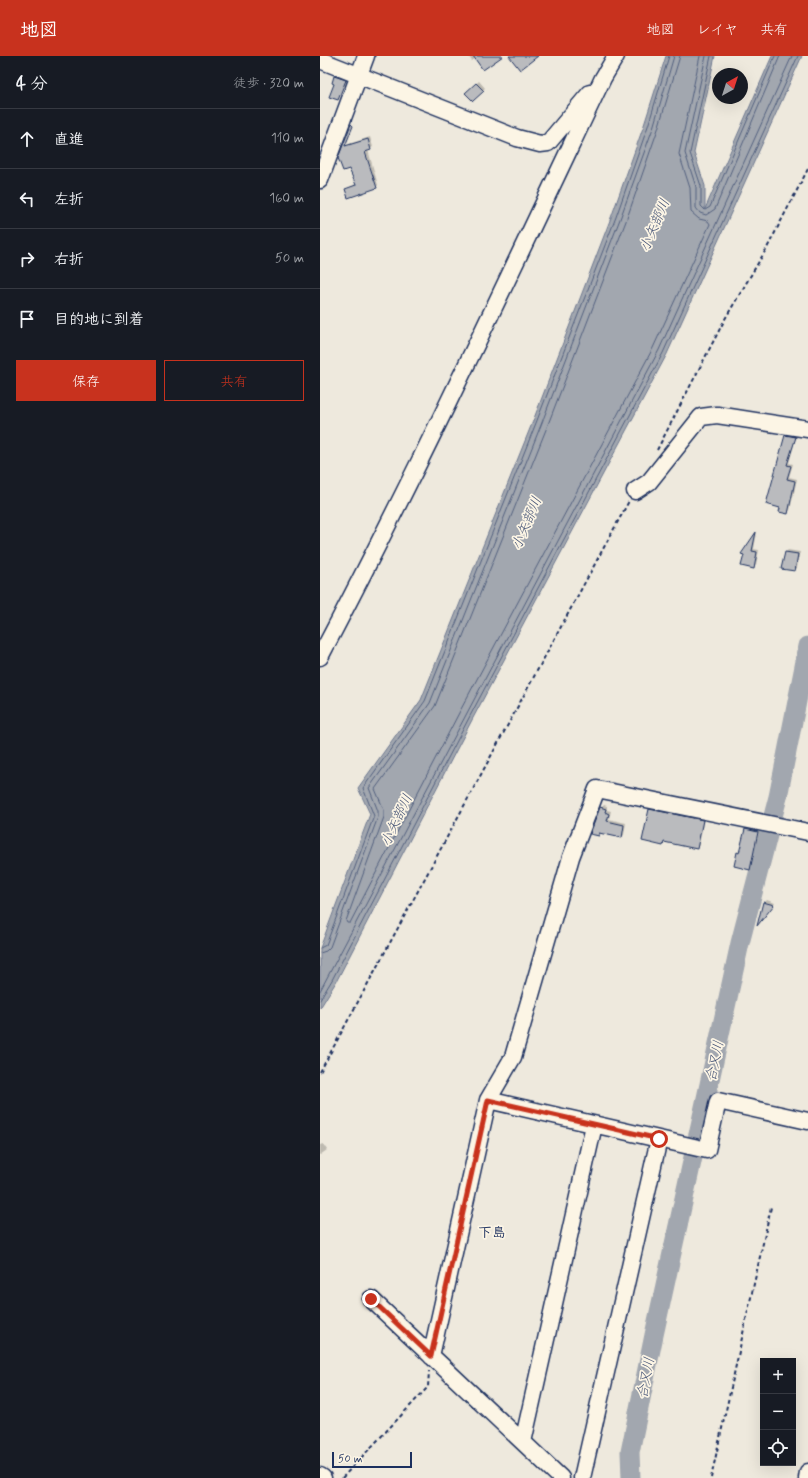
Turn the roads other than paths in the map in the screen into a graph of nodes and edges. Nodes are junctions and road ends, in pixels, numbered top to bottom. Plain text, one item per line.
1 (366, 56) edge
2 (616, 56) edge
3 (320, 60) edge
4 (359, 74) junction
5 (603, 78) junction
6 (320, 180) edge
7 (808, 429) edge
8 (635, 491) road end
9 (320, 657) edge
10 (808, 832) edge
11 (488, 1100) junction
12 (808, 1121) edge
13 (594, 1125) junction
14 (659, 1139) junction
15 (371, 1299) dead end
16 (431, 1356) junction
17 (523, 1442) junction
18 (808, 1472) edge
19 (320, 1476) edge
20 (323, 1478) edge
21 (562, 1478) edge
22 (582, 1478) edge
23 (807, 1478) edge

1 - 4 street
2 - 5 street
3 - 4 street
4 - 5 street
4 - 6 street
5 - 9 street
7 - 8 street
10 - 11 street
11 - 13 street
11 - 16 street
12 - 14 street
13 - 14 street
13 - 17 street
14 - 22 street
15 - 16 street
16 - 17 street
17 - 21 street
18 - 23 street
19 - 20 street

